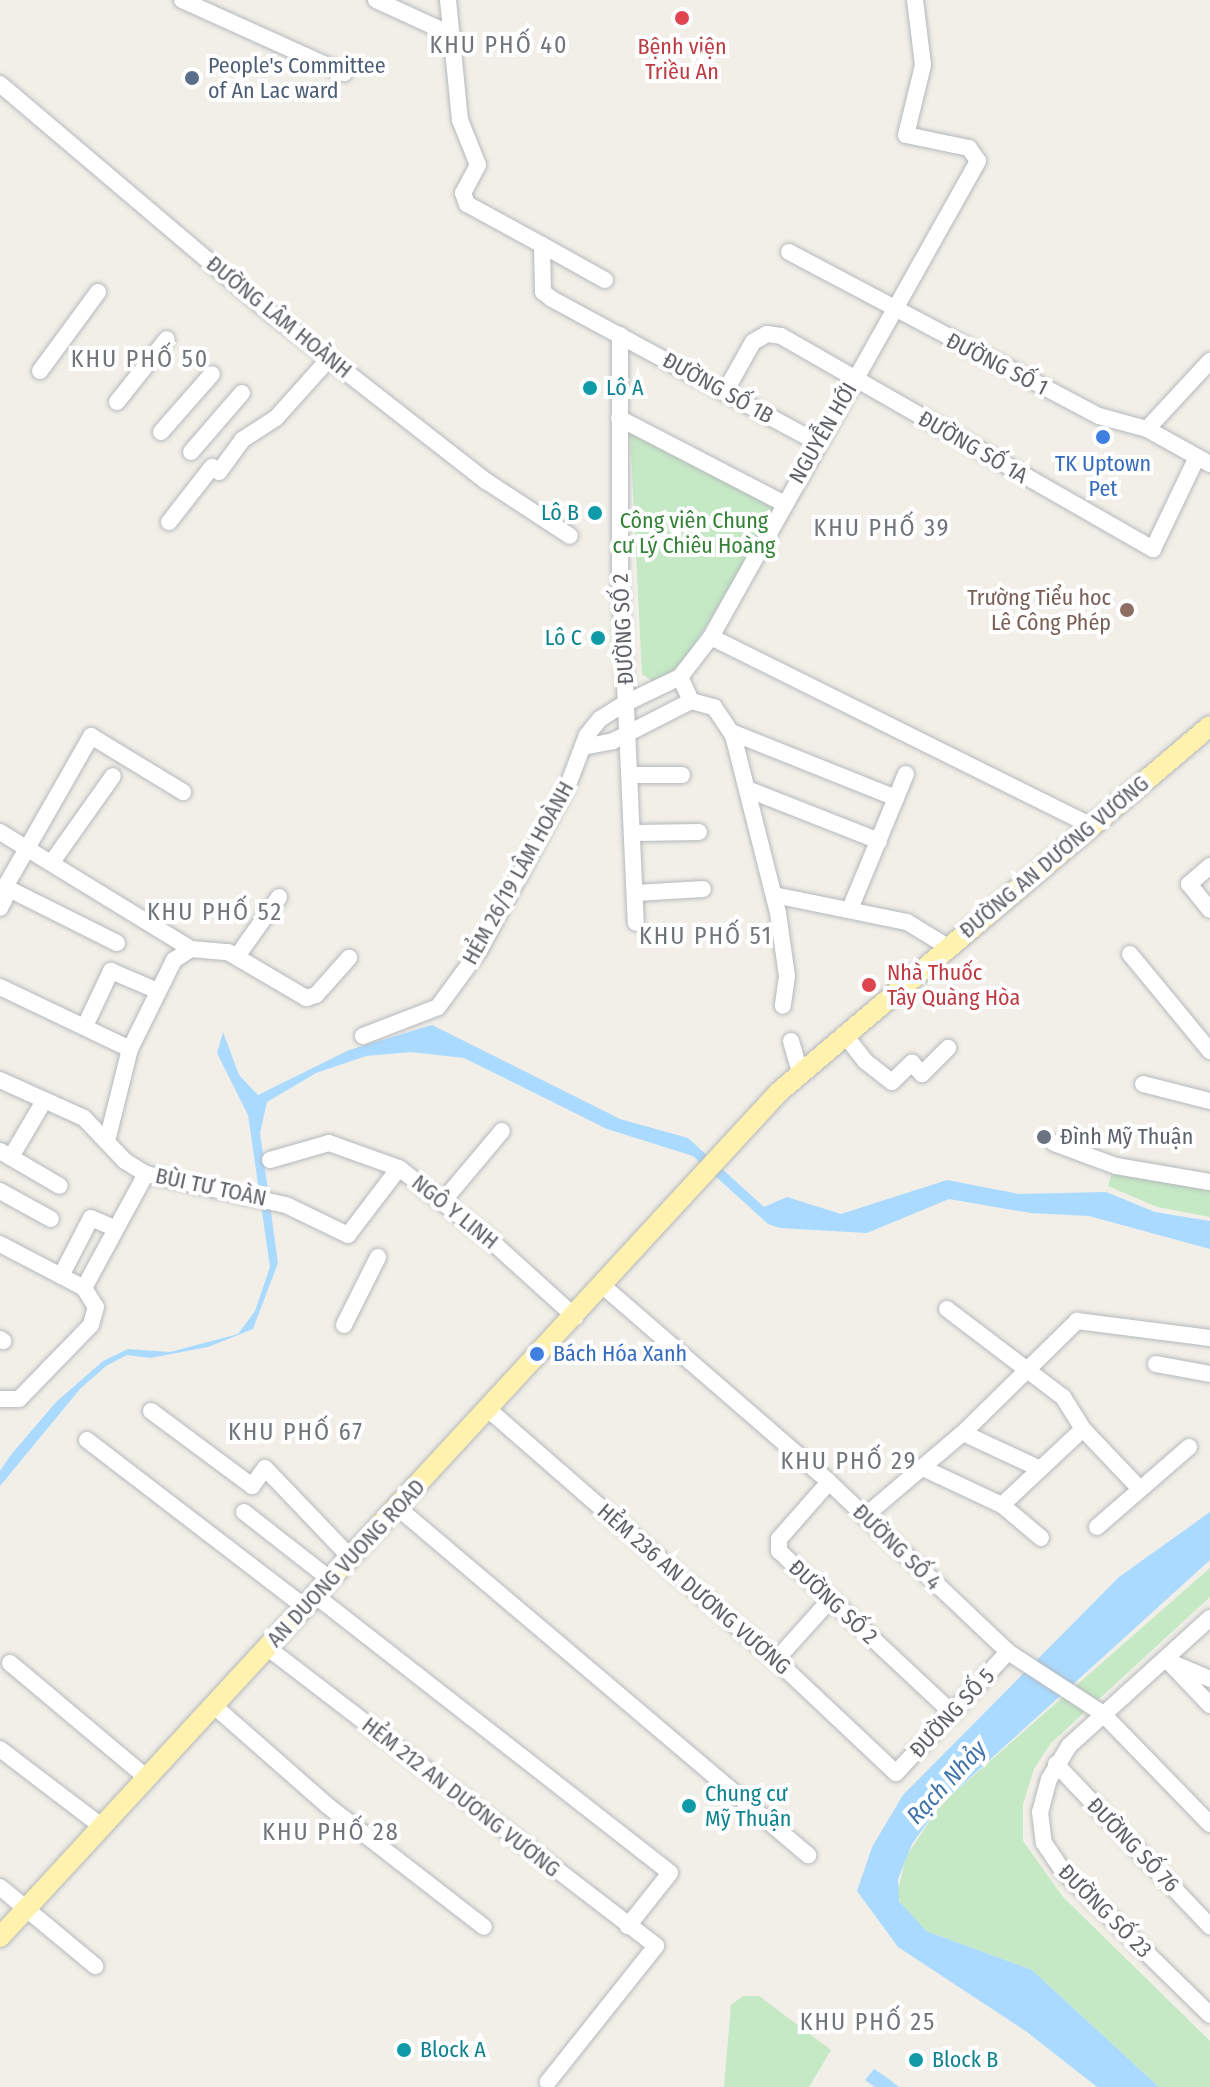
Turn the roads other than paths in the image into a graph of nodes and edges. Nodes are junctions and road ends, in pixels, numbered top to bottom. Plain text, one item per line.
1 (182, 0) edge
2 (376, 0) edge
3 (448, 0) edge
4 (915, 0) edge
5 (452, 35) junction
6 (344, 73) dead end
7 (0, 84) edge
8 (542, 245) junction
9 (789, 252) dead end
10 (605, 280) dead end
11 (98, 292) dead end
12 (895, 311) junction
13 (620, 335) junction
14 (167, 339) dead end
15 (329, 359) junction
16 (1210, 361) edge
17 (40, 371) dead end
18 (212, 374) dead end
19 (853, 379) junction
20 (725, 392) junction
21 (242, 393) dead end
22 (117, 402) dead end
23 (619, 418) junction
24 (1147, 429) junction
25 (161, 432) dead end
26 (817, 442) junction
27 (191, 452) dead end
28 (1204, 461) edge
29 (783, 503) junction
30 (169, 522) dead end
31 (570, 536) dead end
32 (711, 637) junction
33 (680, 677) junction
34 (691, 701) junction
35 (626, 703) junction
36 (1210, 726) edge
37 (731, 732) junction
38 (630, 733) junction
39 (583, 747) junction
40 (906, 774) dead end
41 (633, 775) junction
42 (682, 775) dead end
43 (113, 776) dead end
44 (747, 789) junction
45 (183, 792) dead end
46 (896, 798) junction
47 (1089, 825) junction
48 (0, 832) edge
49 (699, 832) dead end
50 (635, 833) junction
51 (879, 841) junction
52 (27, 848) junction
53 (52, 862) junction
54 (1210, 866) edge
55 (703, 889) dead end
56 (636, 893) junction
57 (774, 895) junction
58 (279, 897) dead end
59 (850, 909) junction
60 (1210, 910) edge
61 (636, 923) dead end
62 (117, 943) dead end
63 (948, 947) junction
64 (191, 949) junction
65 (1130, 954) dead end
66 (238, 955) junction
67 (349, 958) dead end
68 (0, 987) edge
69 (158, 991) junction
70 (783, 1006) dead end
71 (85, 1026) junction
72 (844, 1034) junction
73 (363, 1036) dead end
74 (791, 1041) dead end
75 (948, 1048) dead end
76 (130, 1049) junction
77 (1210, 1051) edge
78 (800, 1072) junction
79 (0, 1080) edge
80 (1143, 1084) dead end
81 (44, 1101) junction
82 (1210, 1101) edge
83 (502, 1131) dead end
84 (107, 1141) junction
85 (1054, 1143) dead end
86 (6, 1154) edge
87 (270, 1160) dead end
88 (399, 1168) junction
89 (146, 1174) junction
90 (1210, 1182) edge
91 (60, 1186) dead end
92 (692, 1189) joint
93 (0, 1191) edge
94 (444, 1200) junction
95 (51, 1219) dead end
96 (114, 1228) junction
97 (0, 1244) edge
98 (378, 1257) dead end
99 (61, 1276) junction
100 (603, 1286) junction
101 (84, 1288) junction
102 (947, 1309) dead end
103 (575, 1317) junction
104 (344, 1325) dead end
105 (1210, 1338) edge
106 (1156, 1364) dead end
107 (1029, 1371) junction
108 (1210, 1374) edge
109 (0, 1399) edge
110 (489, 1410) junction
111 (151, 1411) dead end
112 (1083, 1429) junction
113 (963, 1433) junction
114 (87, 1440) dead end
115 (1189, 1447) dead end
116 (923, 1468) junction
117 (1038, 1468) junction
118 (829, 1482) junction
119 (1138, 1487) junction
120 (1002, 1505) junction
121 (397, 1507) junction
122 (244, 1512) dead end
123 (865, 1516) junction
124 (1097, 1527) dead end
125 (1041, 1538) dead end
126 (351, 1558) junction
127 (331, 1580) junction
128 (831, 1599) junction
129 (311, 1602) junction
130 (1210, 1618) edge
131 (268, 1648) junction
132 (1012, 1656) junction
133 (776, 1660) junction
134 (1168, 1661) junction
135 (10, 1663) dead end
136 (1210, 1679) edge
137 (213, 1705) junction
138 (1210, 1705) edge
139 (952, 1713) junction
140 (1102, 1713) junction
141 (0, 1749) edge
142 (1056, 1764) junction
143 (896, 1773) joint
144 (147, 1778) junction
145 (1210, 1824) edge
146 (101, 1826) junction
147 (808, 1855) dead end
148 (0, 1887) edge
149 (25, 1909) junction
150 (628, 1926) junction
151 (1210, 1926) edge
152 (484, 1927) dead end
153 (0, 1937) edge
154 (95, 1966) dead end
155 (1210, 2015) edge
156 (548, 2082) dead end

1 - 6 street
2 - 5 street
3 - 5 street
4 - 12 street, NGUYỄN HỚI
5 - 8 street
7 - 15 street, ĐƯỜNG LÂM HOÀNH
8 - 10 street
8 - 13 street, ĐƯỜNG SỐ 1B
9 - 12 street, ĐƯỜNG SỐ 1
11 - 17 street
12 - 19 street, NGUYỄN HỚI
12 - 24 street, ĐƯỜNG SỐ 1
13 - 20 street, ĐƯỜNG SỐ 1B
13 - 23 street, ĐƯỜNG SỐ 2
14 - 22 street
15 - 30 street
15 - 31 street, ĐƯỜNG LÂM HOÀNH
16 - 24 street
18 - 25 street
19 - 20 street, ĐƯỜNG SỐ 1A
19 - 26 street, NGUYỄN HỚI
19 - 28 street, ĐƯỜNG SỐ 1A
20 - 26 street, ĐƯỜNG SỐ 1B
21 - 27 street
23 - 29 street
23 - 35 street, ĐƯỜNG SỐ 2
24 - 28 street, ĐƯỜNG SỐ 1
26 - 29 street, NGUYỄN HỚI
29 - 32 street, NGUYỄN HỚI
32 - 33 street, NGUYỄN HỚI
32 - 47 street
33 - 34 street
33 - 35 street, NGUYỄN HỚI
34 - 37 street
34 - 38 street
35 - 38 street, ĐƯỜNG SỐ 2
35 - 39 street, NGUYỄN HỚI
36 - 47 main road, ĐƯỜNG AN DƯƠNG VƯƠNG
37 - 44 street
37 - 46 street
38 - 39 street
38 - 41 street, ĐƯỜNG SỐ 2
39 - 73 street, HẺM 26/19 LÂM HOÀNH
40 - 46 street
41 - 42 street
41 - 50 street, ĐƯỜNG SỐ 2
43 - 53 street
44 - 51 street
44 - 57 street
45 - 52 street
46 - 51 street
47 - 63 main road, ĐƯỜNG AN DƯƠNG VƯƠNG
48 - 52 street
49 - 50 street
50 - 56 street, ĐƯỜNG SỐ 2
51 - 59 street
52 - 53 street
52 - 62 street
53 - 64 street
54 - 60 street
55 - 56 street
56 - 61 street, ĐƯỜNG SỐ 2
57 - 59 street
57 - 70 street
58 - 66 street
59 - 63 street
63 - 72 main road, ĐƯỜNG AN DƯƠNG VƯƠNG
64 - 66 street
64 - 69 street
65 - 77 street
66 - 67 street
68 - 71 street
69 - 71 street
69 - 76 street
71 - 76 street
72 - 75 street
72 - 78 main road, ĐƯỜNG AN DƯƠNG VƯƠNG
74 - 78 street
76 - 84 street
78 - 92 main road, ĐƯỜNG AN DƯƠNG VƯƠNG
79 - 81 street, BÙI TƯ TOÀN
80 - 82 street
81 - 84 street, BÙI TƯ TOÀN
81 - 86 street
83 - 94 street
84 - 89 street, BÙI TƯ TOÀN
85 - 90 street
86 - 91 street
87 - 88 street, NGÔ Y LINH
88 - 89 street, BÙI TƯ TOÀN
88 - 94 street, NGÔ Y LINH
89 - 96 street
92 - 100 main road, AN DUONG VUONG ROAD
93 - 95 street
94 - 103 street, NGÔ Y LINH
96 - 99 street
96 - 101 street
97 - 99 street
98 - 104 street
99 - 101 street
100 - 103 main road, AN DUONG VUONG ROAD
100 - 118 street, ĐƯỜNG SỐ 4
101 - 109 street
102 - 107 street
103 - 110 main road, AN DUONG VUONG ROAD
105 - 107 street
106 - 108 street
107 - 112 street
107 - 113 street
110 - 121 main road, AN DUONG VUONG ROAD
110 - 133 street, HẺM 236 AN DƯƠNG VƯƠNG
111 - 126 street
112 - 117 street
112 - 119 street
113 - 116 street
113 - 117 street
114 - 129 street
115 - 119 street
116 - 120 street
116 - 123 street
117 - 120 street
118 - 123 street, ĐƯỜNG SỐ 4
118 - 128 street, ĐƯỜNG SỐ 2
119 - 124 street
120 - 125 street
121 - 126 main road, AN DUONG VUONG ROAD
121 - 147 street
122 - 127 street
123 - 132 street, ĐƯỜNG SỐ 4
126 - 127 main road, AN DUONG VUONG ROAD
127 - 129 main road, AN DUONG VUONG ROAD
128 - 133 street
128 - 139 street, ĐƯỜNG SỐ 2
129 - 131 main road, AN DUONG VUONG ROAD
129 - 150 street
130 - 134 street, ĐƯỜNG SỐ 23
131 - 137 main road, AN DUONG VUONG ROAD
131 - 150 street, HẺM 212 AN DƯƠNG VƯƠNG
132 - 139 street, ĐƯỜNG SỐ 5
132 - 140 street, ĐƯỜNG SỐ 4
133 - 143 street, HẺM 236 AN DƯƠNG VƯƠNG
134 - 136 street
134 - 138 street
134 - 140 street, ĐƯỜNG SỐ 23
135 - 144 street
137 - 144 main road, AN DUONG VUONG ROAD
137 - 152 street
139 - 143 street, ĐƯỜNG SỐ 5
140 - 142 street, ĐƯỜNG SỐ 23
140 - 145 street, ĐƯỜNG SỐ 4
141 - 146 street
142 - 151 street, ĐƯỜNG SỐ 76
142 - 155 street, ĐƯỜNG SỐ 23
144 - 146 main road, AN DUONG VUONG ROAD
146 - 149 main road, AN DUONG VUONG ROAD
148 - 149 street
149 - 153 main road, AN DUONG VUONG ROAD
149 - 154 street
150 - 156 street, HẺM 212 AN DƯƠNG VƯƠNG

